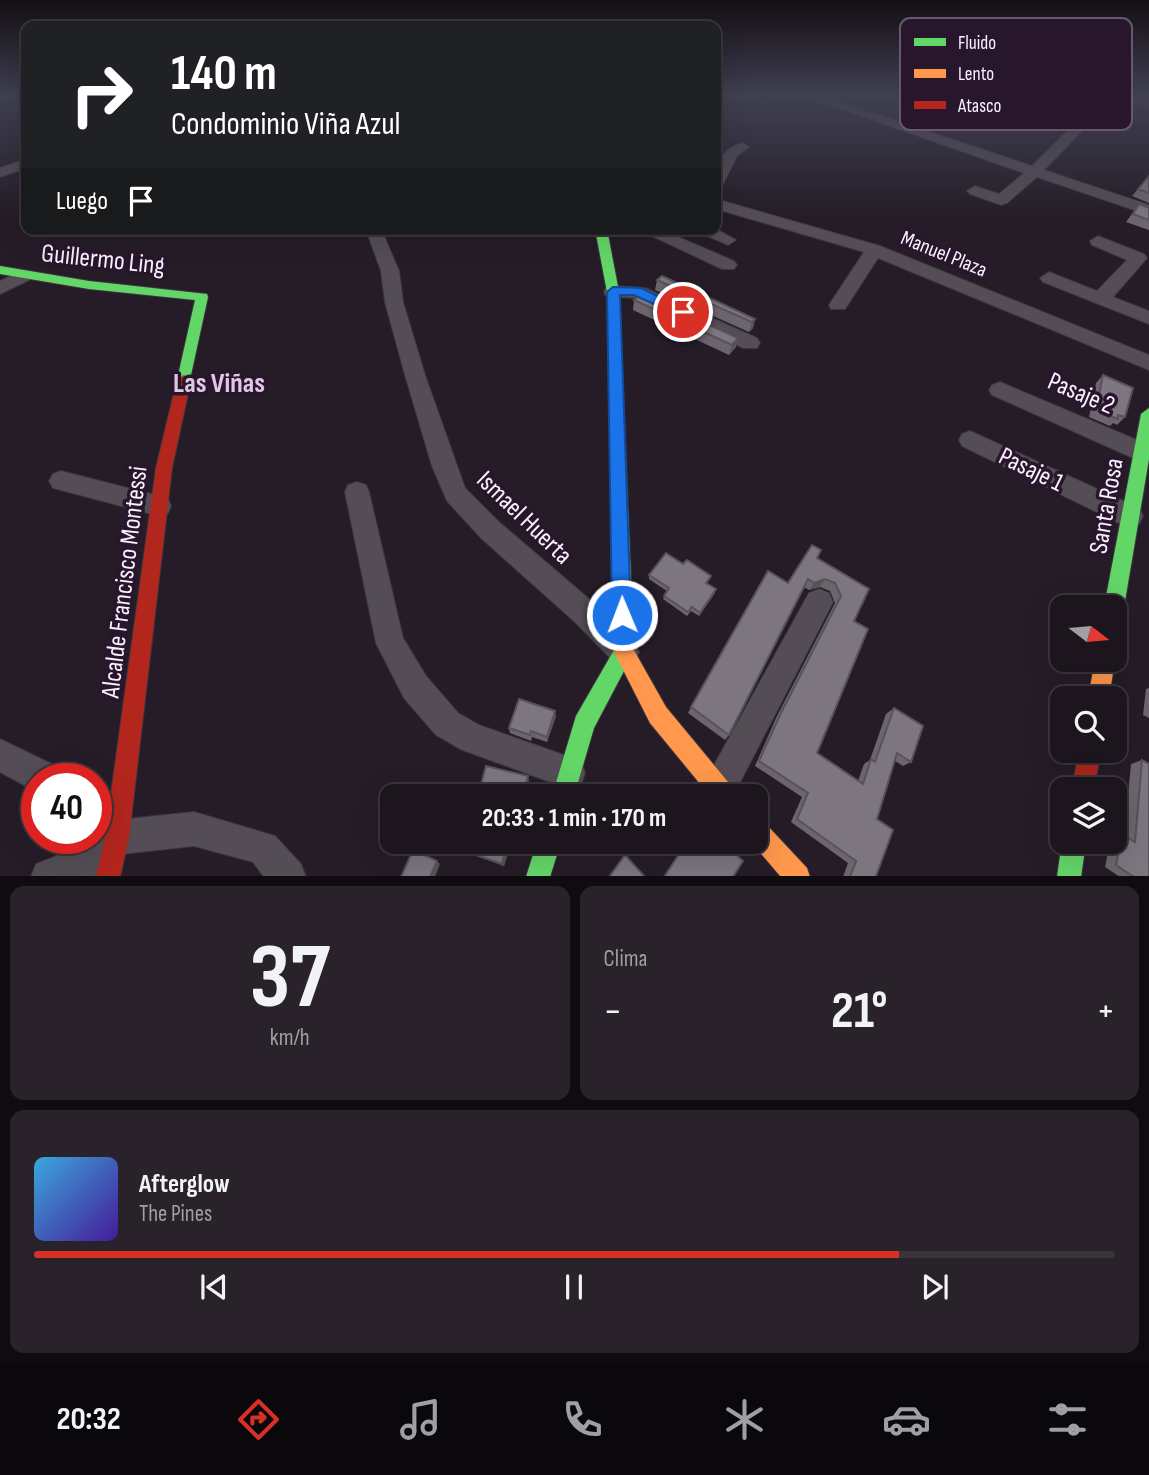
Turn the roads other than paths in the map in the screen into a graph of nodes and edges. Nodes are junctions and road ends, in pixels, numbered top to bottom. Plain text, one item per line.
1 (930, 137) edge
2 (1069, 137) edge
3 (741, 147) dead end
4 (21, 165) edge
5 (1034, 172) junction
6 (0, 173) edge
7 (721, 175) edge
8 (975, 191) dead end
9 (721, 205) edge
10 (1149, 210) edge
11 (377, 235) edge
12 (602, 235) edge
13 (659, 235) edge
14 (715, 235) edge
15 (728, 240) dead end
16 (1098, 241) dead end
17 (874, 250) junction
18 (728, 265) dead end
19 (0, 270) edge
20 (23, 276) junction
21 (1049, 278) dead end
22 (0, 288) edge
23 (613, 292) junction
24 (202, 297) joint
25 (1101, 298) junction
26 (838, 305) dead end
27 (1149, 318) edge
28 (750, 343) dead end
29 (1149, 363) edge
30 (1000, 390) dead end
31 (1149, 414) edge
32 (970, 440) dead end
33 (1141, 452) junction
34 (61, 481) dead end
35 (358, 492) dead end
36 (159, 506) junction
37 (1130, 516) junction
38 (1116, 595) edge
39 (819, 602) dead end
40 (624, 652) junction
41 (0, 755) edge
42 (21, 766) edge
43 (564, 784) edge
44 (566, 784) edge
45 (715, 784) edge
46 (727, 784) edge
47 (112, 829) edge
48 (117, 837) junction
49 (768, 844) edge
50 (545, 854) edge
51 (1072, 854) edge
52 (52, 876) edge
53 (108, 876) edge
54 (287, 876) edge
55 (538, 876) edge
56 (796, 876) edge
57 (1069, 876) edge

1 - 5 street
2 - 5 street
3 - 7 street
4 - 6 street
5 - 8 street
5 - 10 street
9 - 17 street, Manuel Plaza
11 - 40 street, Ismael Huerta
12 - 23 street
13 - 18 street
14 - 15 street
16 - 25 street
17 - 26 street
17 - 29 street, Manuel Plaza
19 - 20 street, Guillermo Ling
20 - 22 street
20 - 24 street, Guillermo Ling
21 - 25 street
23 - 28 street
23 - 40 street
24 - 36 street, Alcalde Francisco Montessi
25 - 27 street
30 - 33 street, Pasaje 2
31 - 33 street, Santa Rosa
32 - 37 street, Pasaje 1
33 - 37 street, Santa Rosa
34 - 36 street
35 - 43 street
36 - 48 street, Alcalde Francisco Montessi
37 - 38 street, Santa Rosa
39 - 46 street
40 - 44 street
40 - 45 street, Ismael Huerta
41 - 42 street
47 - 48 street
48 - 52 street
48 - 53 street, Alcalde Francisco Montessi
48 - 54 street
49 - 56 street
50 - 55 street
51 - 57 street

